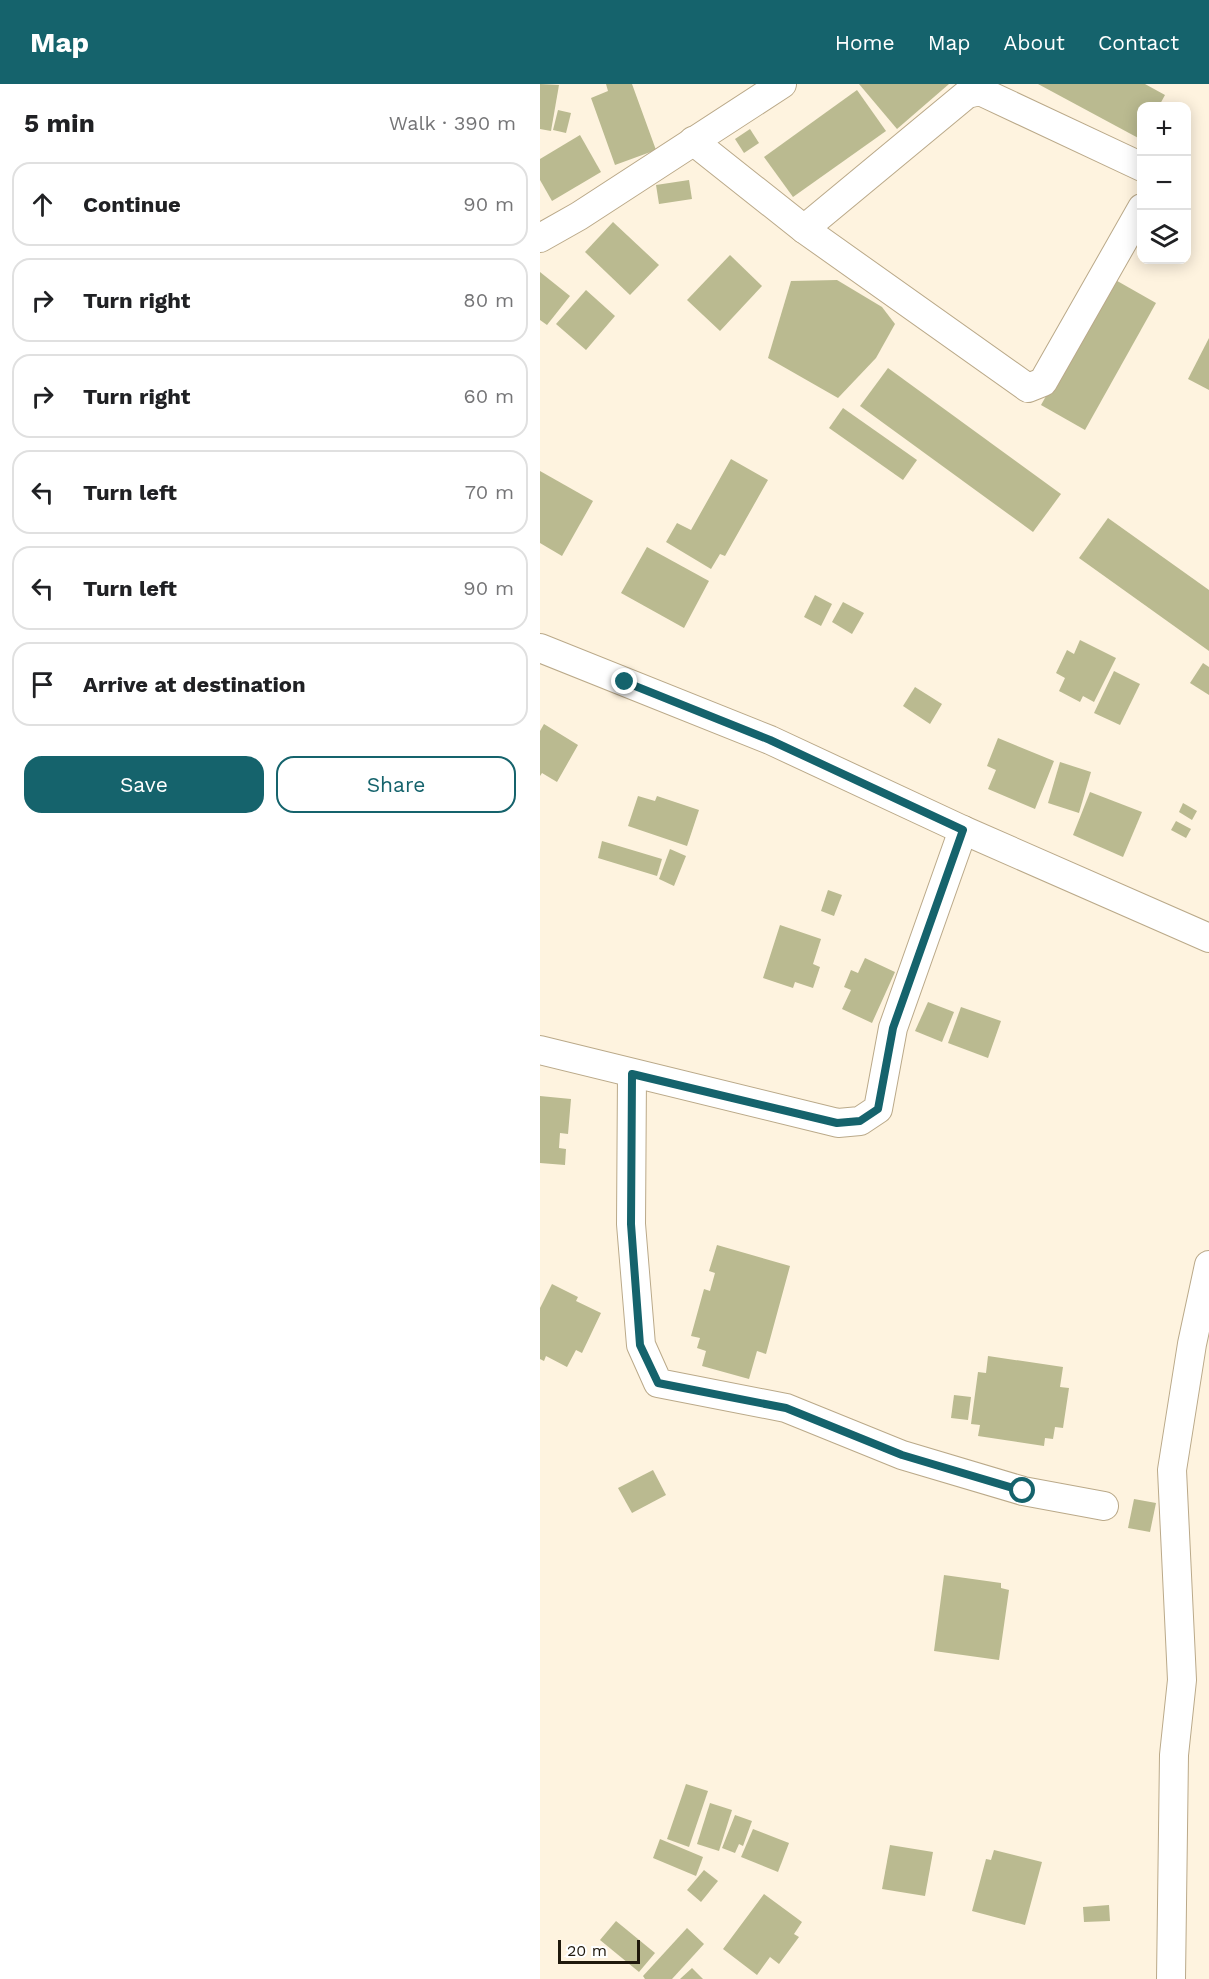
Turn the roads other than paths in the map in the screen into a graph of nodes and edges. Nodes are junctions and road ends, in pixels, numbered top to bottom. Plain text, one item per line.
1 (782, 84) edge
2 (693, 141) junction
3 (1137, 165) edge
4 (1141, 210) edge
5 (804, 229) junction
6 (540, 238) edge
7 (540, 648) edge
8 (963, 830) junction
9 (1209, 938) edge
10 (540, 1050) edge
11 (632, 1074) junction
12 (1209, 1264) edge
13 (1104, 1506) dead end
14 (1171, 1979) edge

1 - 2 street
2 - 5 street
2 - 6 street
3 - 5 street
4 - 5 street
7 - 8 street
8 - 9 street
8 - 11 street
10 - 11 street
11 - 13 street
12 - 14 street

